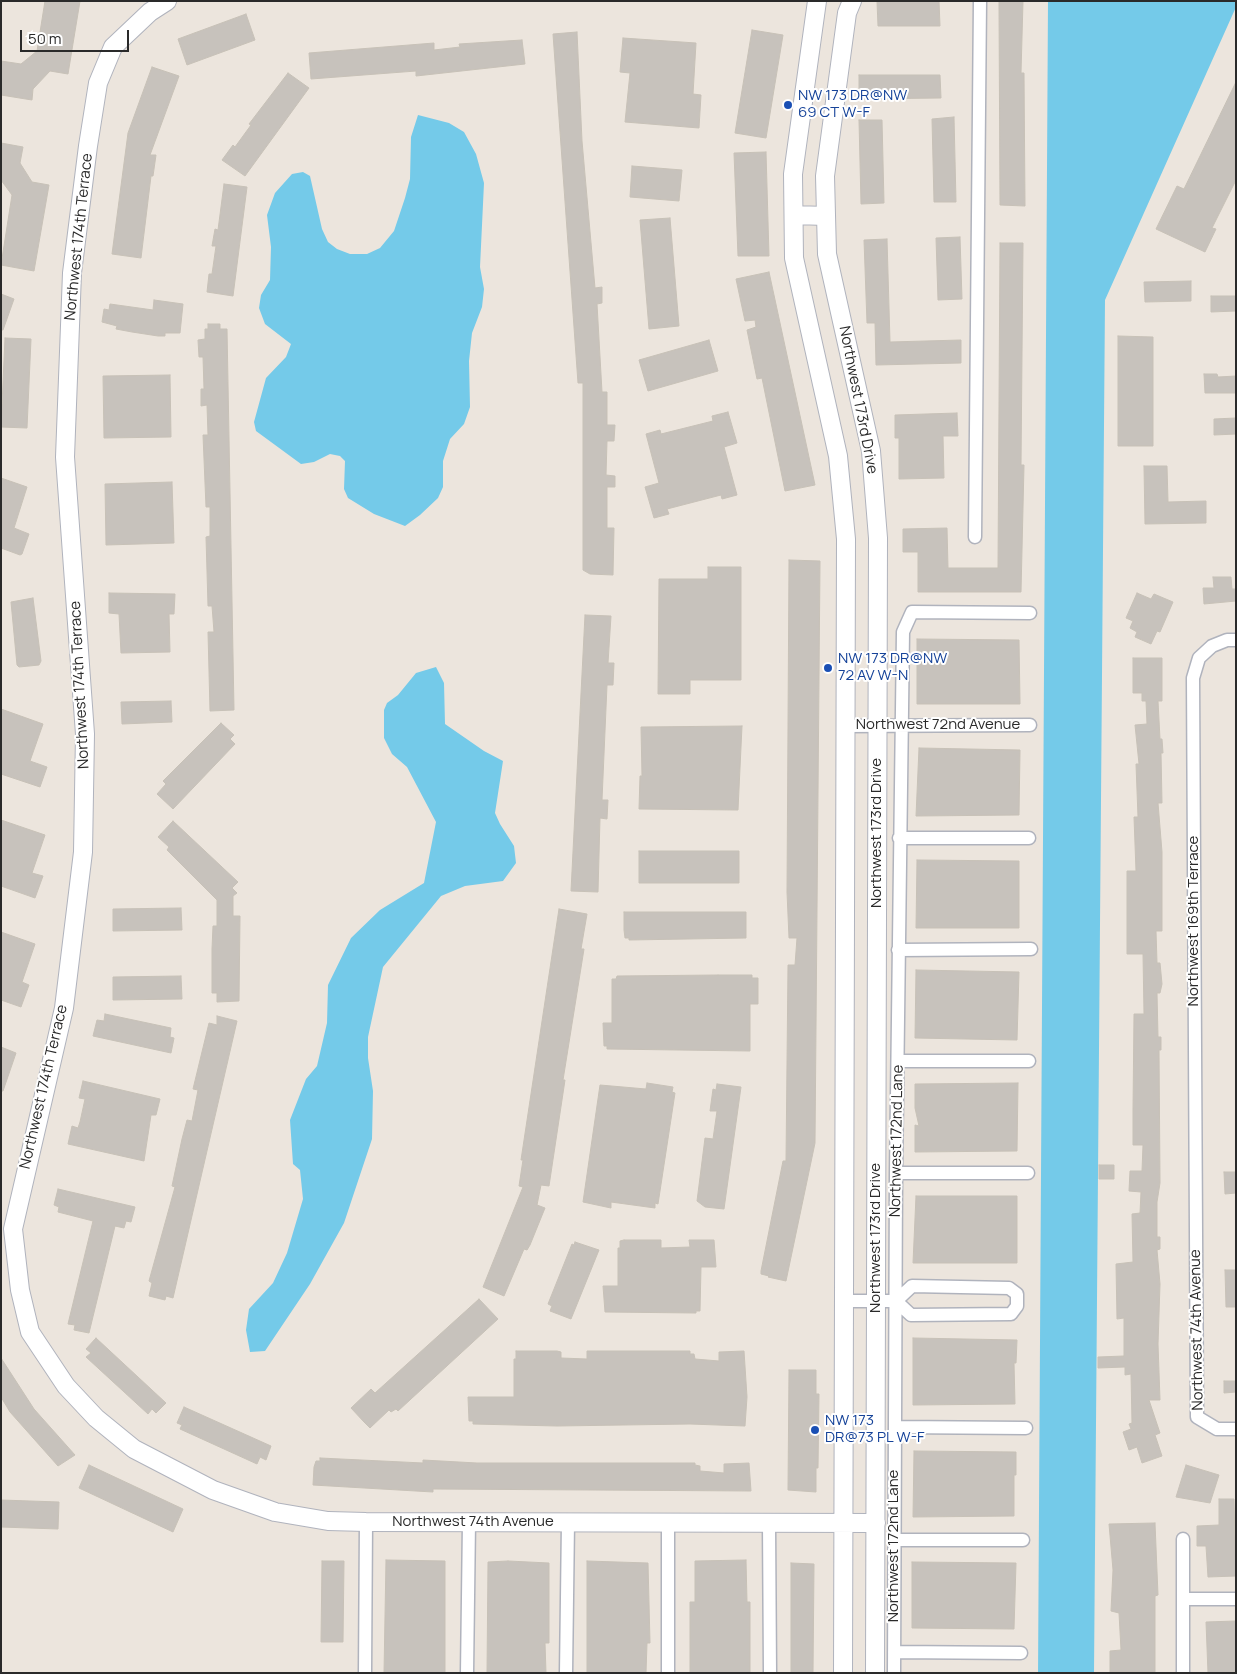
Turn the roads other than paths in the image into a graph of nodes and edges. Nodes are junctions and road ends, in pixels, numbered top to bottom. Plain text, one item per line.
1 (167, 1) edge
2 (852, 1) edge
3 (980, 1) edge
4 (811, 2) edge
5 (794, 215) junction
6 (826, 216) junction
7 (975, 537) dead end
8 (1030, 613) dead end
9 (1236, 640) edge
10 (902, 725) junction
11 (1030, 725) dead end
12 (845, 726) junction
13 (878, 726) junction
14 (900, 838) junction
15 (1029, 838) dead end
16 (1031, 949) dead end
17 (898, 950) junction
18 (898, 1060) junction
19 (1029, 1061) dead end
20 (896, 1173) junction
21 (1028, 1173) dead end
22 (1196, 1202) joint
23 (843, 1301) junction
24 (896, 1301) junction
25 (875, 1302) junction
26 (96, 1418) joint
27 (895, 1427) junction
28 (1026, 1428) dead end
29 (1236, 1429) edge
30 (366, 1522) junction
31 (469, 1522) junction
32 (568, 1522) junction
33 (668, 1523) junction
34 (843, 1523) junction
35 (876, 1523) junction
36 (769, 1524) junction
37 (1183, 1539) dead end
38 (894, 1540) junction
39 (1024, 1540) dead end
40 (1183, 1599) junction
41 (1236, 1599) edge
42 (894, 1652) junction
43 (1021, 1653) dead end
44 (365, 1673) edge
45 (467, 1673) edge
46 (566, 1673) edge
47 (668, 1673) edge
48 (770, 1673) edge
49 (843, 1673) edge
50 (875, 1673) edge
51 (894, 1673) edge
52 (1183, 1673) edge

1 - 26 street, Northwest 174th Terrace
2 - 6 street, Northwest 173rd Drive
3 - 7 street
4 - 5 street, Northwest 173rd Drive
5 - 6 street
5 - 12 street, Northwest 173rd Drive
6 - 13 street, Northwest 173rd Drive
8 - 10 street, Northwest 172nd Lane
9 - 22 street, Northwest 169th Terrace
10 - 11 street, Northwest 72nd Avenue
10 - 13 street, Northwest 72nd Avenue
10 - 14 street, Northwest 172nd Lane
12 - 13 street, Northwest 72nd Avenue
12 - 23 street, Northwest 173rd Drive
13 - 25 street, Northwest 173rd Drive
14 - 15 street
14 - 17 street, Northwest 172nd Lane
16 - 17 street
17 - 18 street, Northwest 172nd Lane
18 - 19 street
18 - 20 street, Northwest 172nd Lane
20 - 21 street
20 - 24 street, Northwest 172nd Lane
22 - 29 street, Northwest 74th Avenue
23 - 25 street
23 - 34 street, Northwest 173rd Drive
24 - 24 street
24 - 25 street
24 - 27 street, Northwest 172nd Lane
25 - 35 street, Northwest 173rd Drive
26 - 30 street, Northwest 74th Avenue
27 - 28 street
27 - 38 street, Northwest 172nd Lane
30 - 31 street, Northwest 74th Avenue
30 - 44 street
31 - 32 street, Northwest 74th Avenue
31 - 45 street
32 - 33 street, Northwest 74th Avenue
32 - 46 street
33 - 36 street, Northwest 74th Avenue
33 - 47 street
34 - 35 street, Northwest 74th Avenue
34 - 36 street, Northwest 74th Avenue
34 - 49 street, Northwest 173rd Drive
35 - 50 street, Northwest 173rd Drive
36 - 48 street
37 - 40 street
38 - 39 street
38 - 42 street, Northwest 172nd Lane
40 - 41 street
40 - 52 street
42 - 43 street
42 - 51 street, Northwest 172nd Lane

